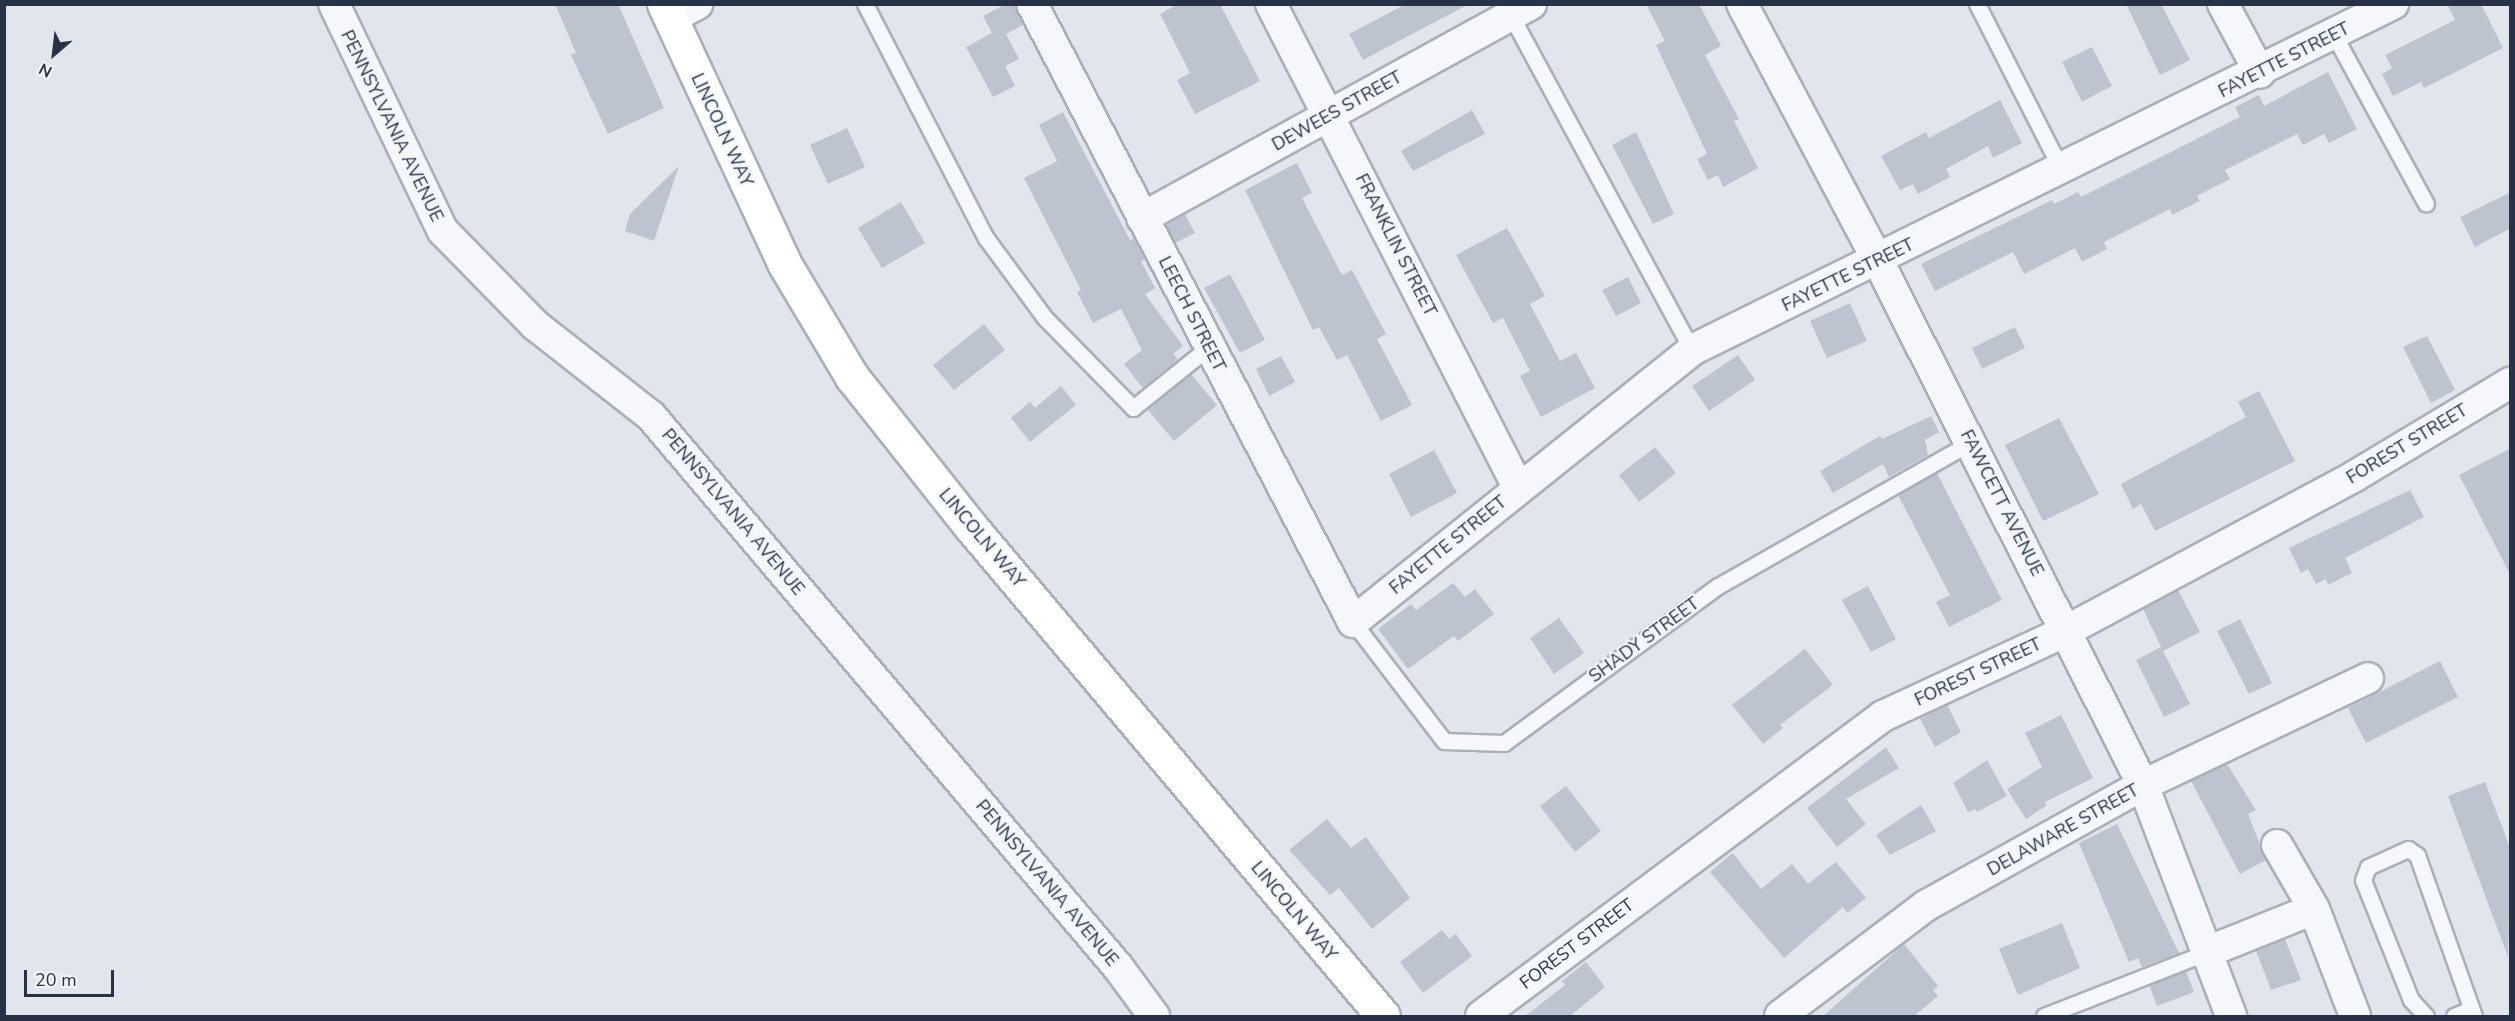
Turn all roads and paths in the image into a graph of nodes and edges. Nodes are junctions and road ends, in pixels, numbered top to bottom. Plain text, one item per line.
1 (334, 4) edge
2 (865, 4) edge
3 (1032, 4) edge
4 (1271, 4) edge
5 (1742, 4) edge
6 (1977, 4) edge
7 (2223, 4) edge
8 (2393, 4) edge
9 (1516, 8) edge
10 (677, 9) edge
11 (2334, 35) junction
12 (2260, 73) junction
13 (1330, 114) junction
14 (2062, 171) junction
15 (2426, 204) dead end
16 (1142, 218) junction
17 (1878, 261) junction
18 (1209, 347) junction
19 (1692, 351) junction
20 (2511, 383) edge
21 (1971, 442) junction
22 (1518, 487) junction
23 (1353, 622) junction
24 (2068, 630) junction
25 (2368, 678) dead end
26 (2143, 785) junction
27 (2277, 844) dead end
28 (2314, 909) junction
29 (2207, 952) junction
30 (2473, 1013) edge
31 (1154, 1017) edge
32 (1383, 1017) edge
33 (1481, 1017) edge
34 (1780, 1017) edge
35 (2044, 1017) edge
36 (2231, 1017) edge
37 (2355, 1017) edge
38 (2426, 1017) edge
39 (2454, 1017) edge

1 - 31 street, PENNSYLVANIA AVENUE
2 - 18 lane
3 - 16 street, LEECH STREET
4 - 13 street, FRANKLIN STREET
5 - 17 street, FAWCETT AVENUE
6 - 14 lane
7 - 12 street
8 - 11 street, FAYETTE STREET
9 - 13 street, DEWEES STREET
9 - 19 lane
10 - 32 main road, LINCOLN WAY
11 - 12 street, FAYETTE STREET
11 - 15 lane
12 - 14 street, FAYETTE STREET
13 - 16 street, DEWEES STREET
13 - 22 street, FRANKLIN STREET
14 - 17 street, FAYETTE STREET
16 - 18 street, LEECH STREET
17 - 19 street, FAYETTE STREET
17 - 21 street, FAWCETT AVENUE
18 - 23 street, LEECH STREET
19 - 22 street, FAYETTE STREET
20 - 24 street, FOREST STREET
21 - 23 lane, SHADY STREET
21 - 24 street, FAWCETT AVENUE
22 - 23 street, FAYETTE STREET
24 - 26 street, FAWCETT AVENUE
24 - 33 street, FOREST STREET
25 - 26 street, DELAWARE STREET
26 - 29 street, FAWCETT AVENUE
26 - 34 street, DELAWARE STREET
27 - 28 street
28 - 29 street
28 - 37 street
29 - 35 lane
29 - 36 street, FAWCETT AVENUE
30 - 38 lane
30 - 39 lane

